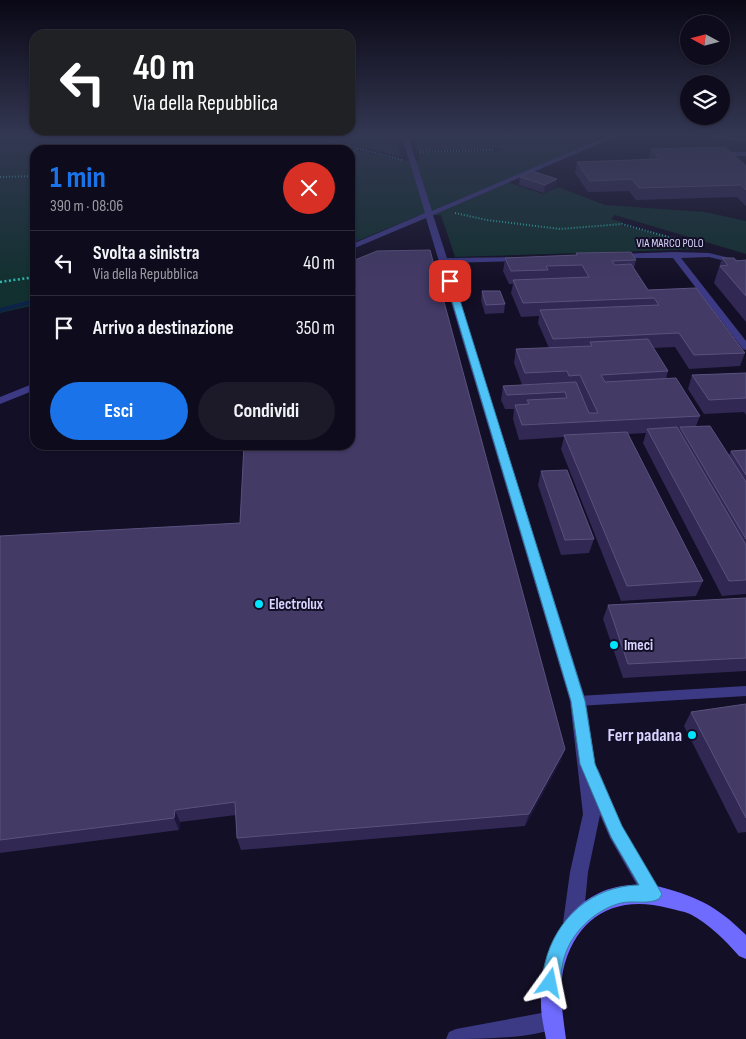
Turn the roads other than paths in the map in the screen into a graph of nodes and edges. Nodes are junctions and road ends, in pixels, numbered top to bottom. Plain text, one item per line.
1 (420, 184) edge
2 (503, 184) edge
3 (429, 215) junction
4 (355, 246) edge
5 (674, 254) junction
6 (607, 256) edge
7 (530, 259) edge
8 (444, 262) junction
9 (746, 264) edge
10 (746, 348) edge
11 (30, 388) edge
12 (0, 401) edge
13 (746, 691) edge
14 (578, 701) junction
15 (588, 764) junction
16 (653, 894) junction
17 (573, 923) junction
18 (728, 929) junction
19 (746, 936) edge
20 (746, 949) edge
21 (554, 1030) edge
22 (456, 1039) edge

1 - 3 street
2 - 3 street
3 - 4 street
3 - 8 street
5 - 6 street, VIA MARCO POLO
5 - 9 street, VIA MARCO POLO
5 - 10 street
7 - 8 street
8 - 14 street
11 - 12 street
13 - 14 lane
14 - 15 street
15 - 16 street
15 - 17 street
16 - 17 street
16 - 18 street
17 - 21 street
18 - 19 street
18 - 20 street
21 - 22 street

